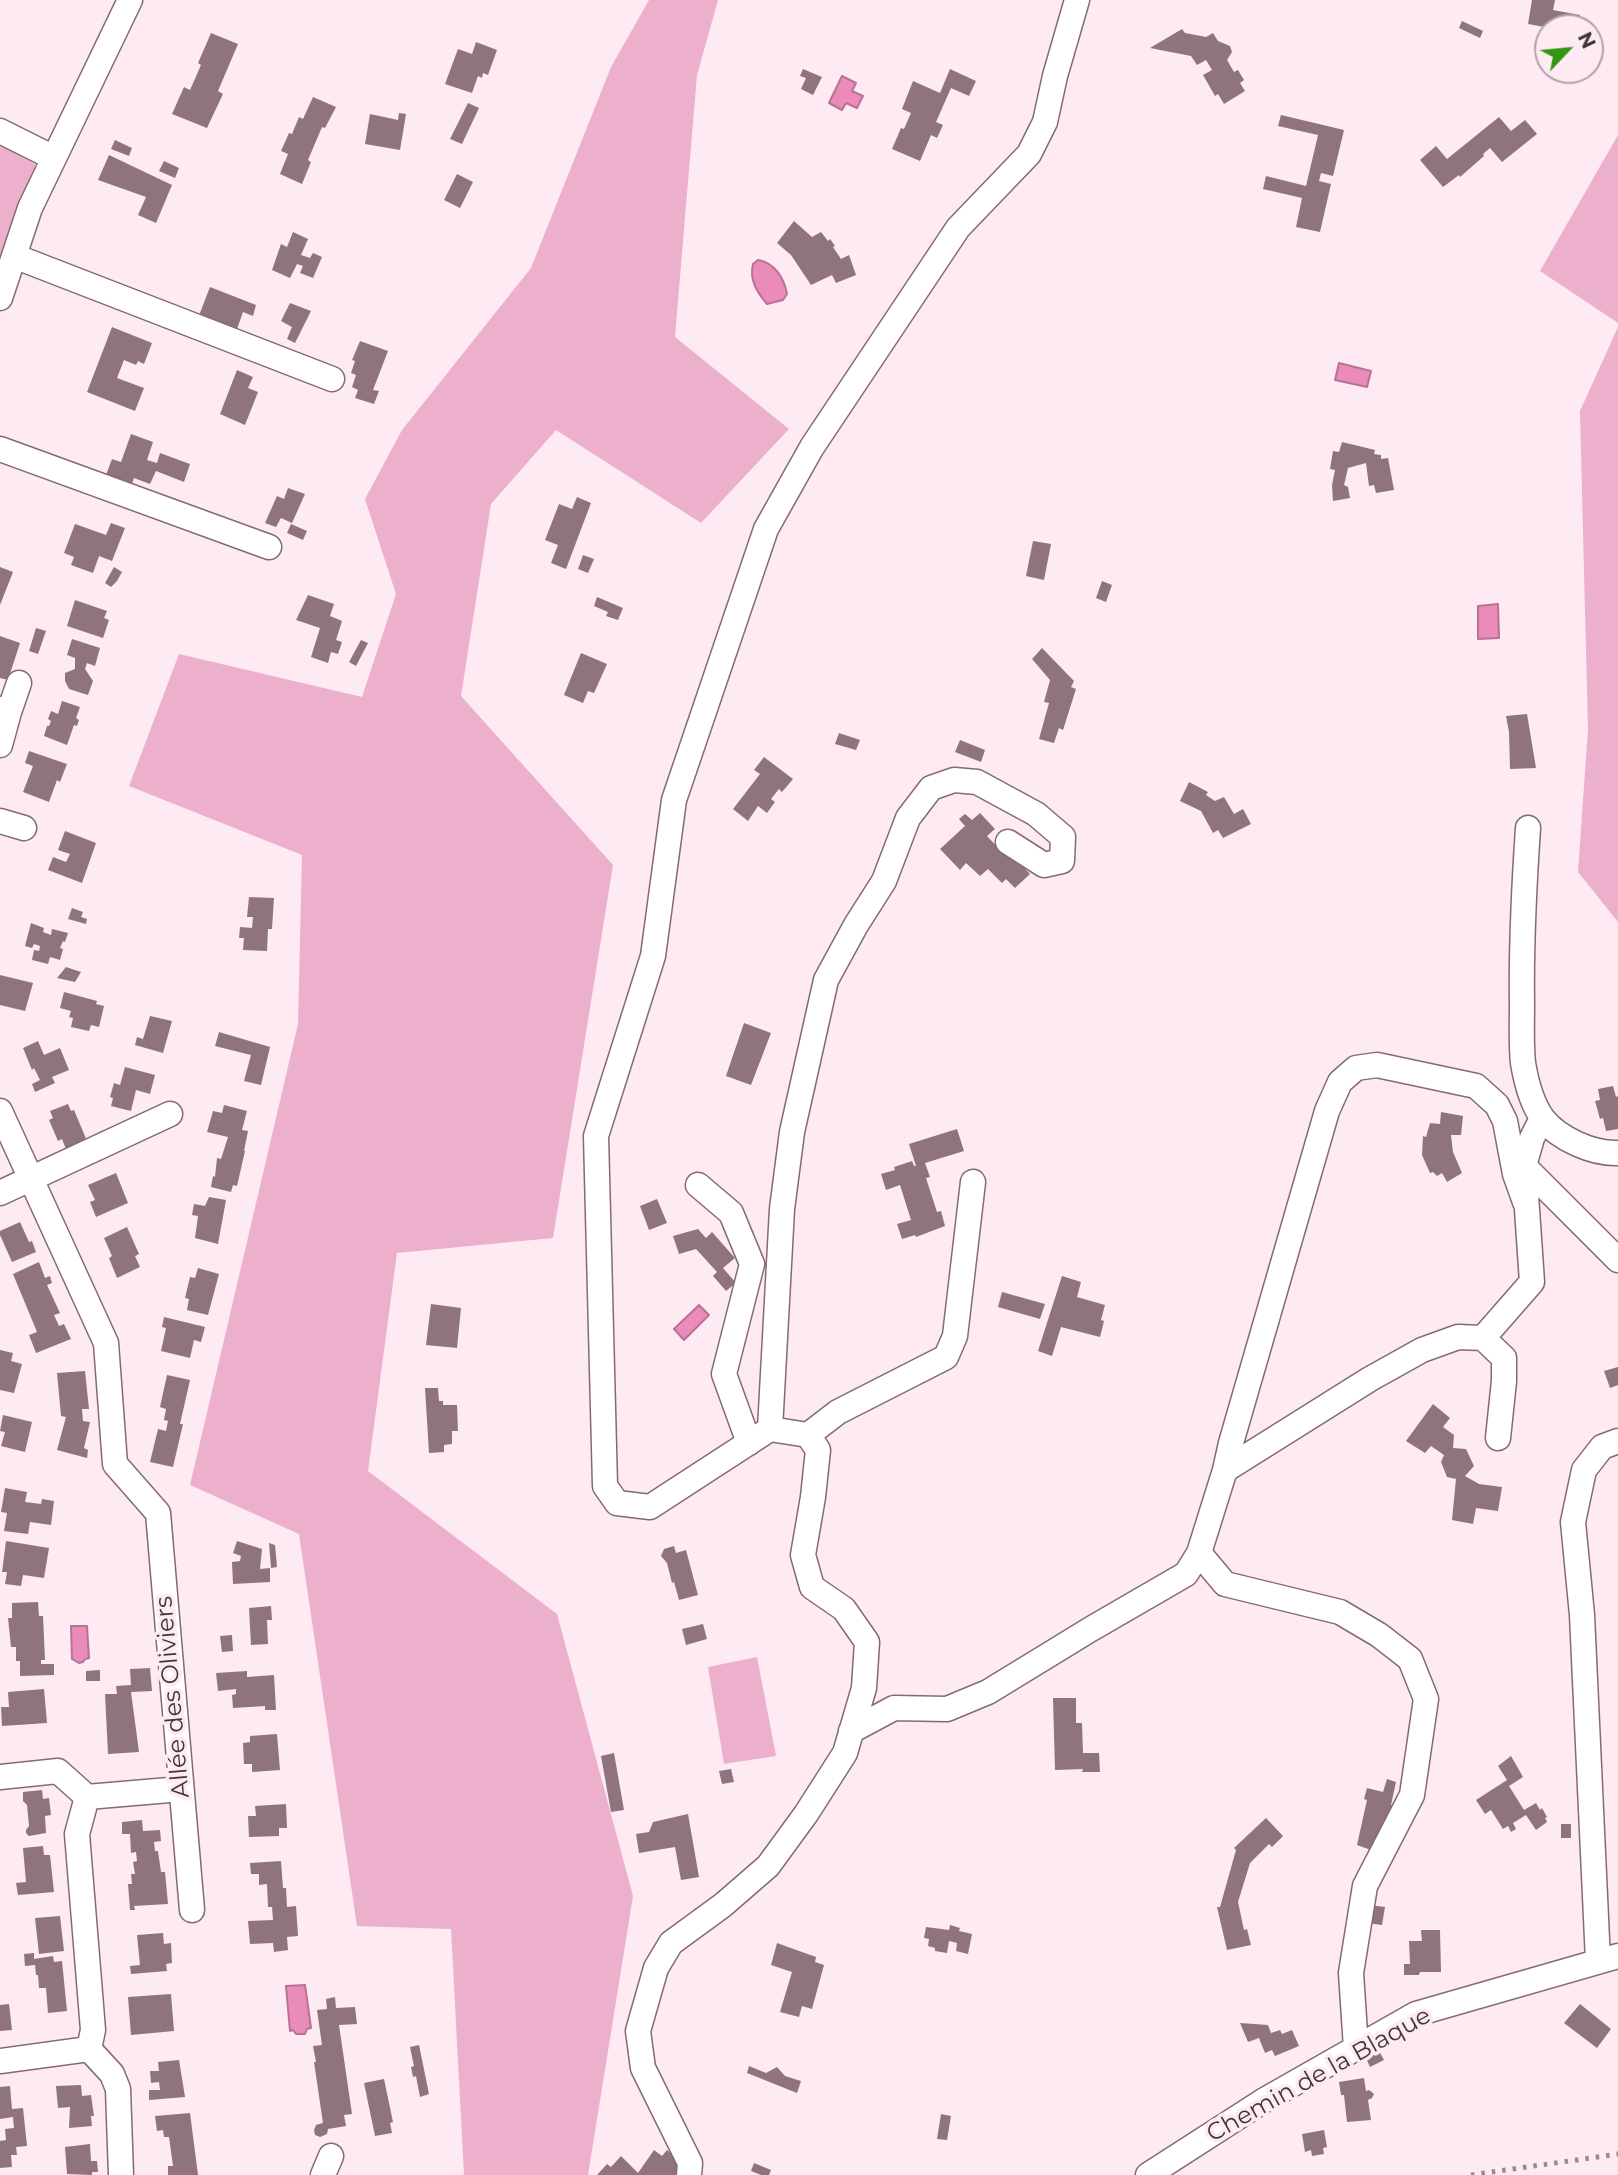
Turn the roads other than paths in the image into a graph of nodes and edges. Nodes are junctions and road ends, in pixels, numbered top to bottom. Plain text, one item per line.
1 (130, 0) edge
2 (1077, 0) edge
3 (0, 131) edge
4 (54, 158) junction
5 (14, 256) junction
6 (0, 298) edge
7 (332, 379) dead end
8 (0, 449) edge
9 (269, 547) dead end
10 (19, 682) dead end
11 (4, 711) edge
12 (0, 745) edge
13 (0, 821) edge
14 (24, 828) dead end
15 (1528, 828) dead end
16 (1008, 842) dead end
17 (0, 1111) edge
18 (170, 1114) dead end
19 (1542, 1118) junction
20 (1618, 1153) edge
21 (1524, 1166) junction
22 (32, 1177) junction
23 (973, 1182) dead end
24 (698, 1185) dead end
25 (0, 1193) edge
26 (1525, 1202) junction
27 (1618, 1260) edge
28 (1483, 1338) junction
29 (808, 1435) junction
30 (759, 1436) junction
31 (1498, 1438) dead end
32 (1618, 1440) edge
33 (1225, 1470) junction
34 (1199, 1553) junction
35 (851, 1731) junction
36 (0, 1777) edge
37 (181, 1789) junction
38 (87, 1797) junction
39 (192, 1910) dead end
40 (1608, 1958) edge
41 (1356, 2048) junction
42 (89, 2049) junction
43 (0, 2061) edge
44 (121, 2175) edge
45 (689, 2175) edge
46 (1148, 2175) edge

1 - 4 street
2 - 30 street
3 - 4 street
4 - 5 street
5 - 6 street
5 - 7 street
8 - 9 street
10 - 11 street
11 - 12 street
13 - 14 street
15 - 19 street
16 - 30 street
17 - 22 street, Allée des Oliviers
18 - 22 street
19 - 20 street
19 - 21 street
21 - 26 street
21 - 27 street
22 - 25 street
22 - 37 street, Allée des Oliviers
23 - 29 street
24 - 30 street
26 - 28 street
26 - 33 street
28 - 31 street
28 - 33 street
29 - 30 street
29 - 35 street
32 - 40 street
33 - 34 street
34 - 35 street
34 - 41 street
35 - 45 street
36 - 38 street
37 - 38 street
37 - 39 street, Allée des Oliviers
38 - 42 street
40 - 41 street, Chemin de la Blaque
41 - 46 street, Chemin de la Blaque
42 - 43 street
42 - 44 street

